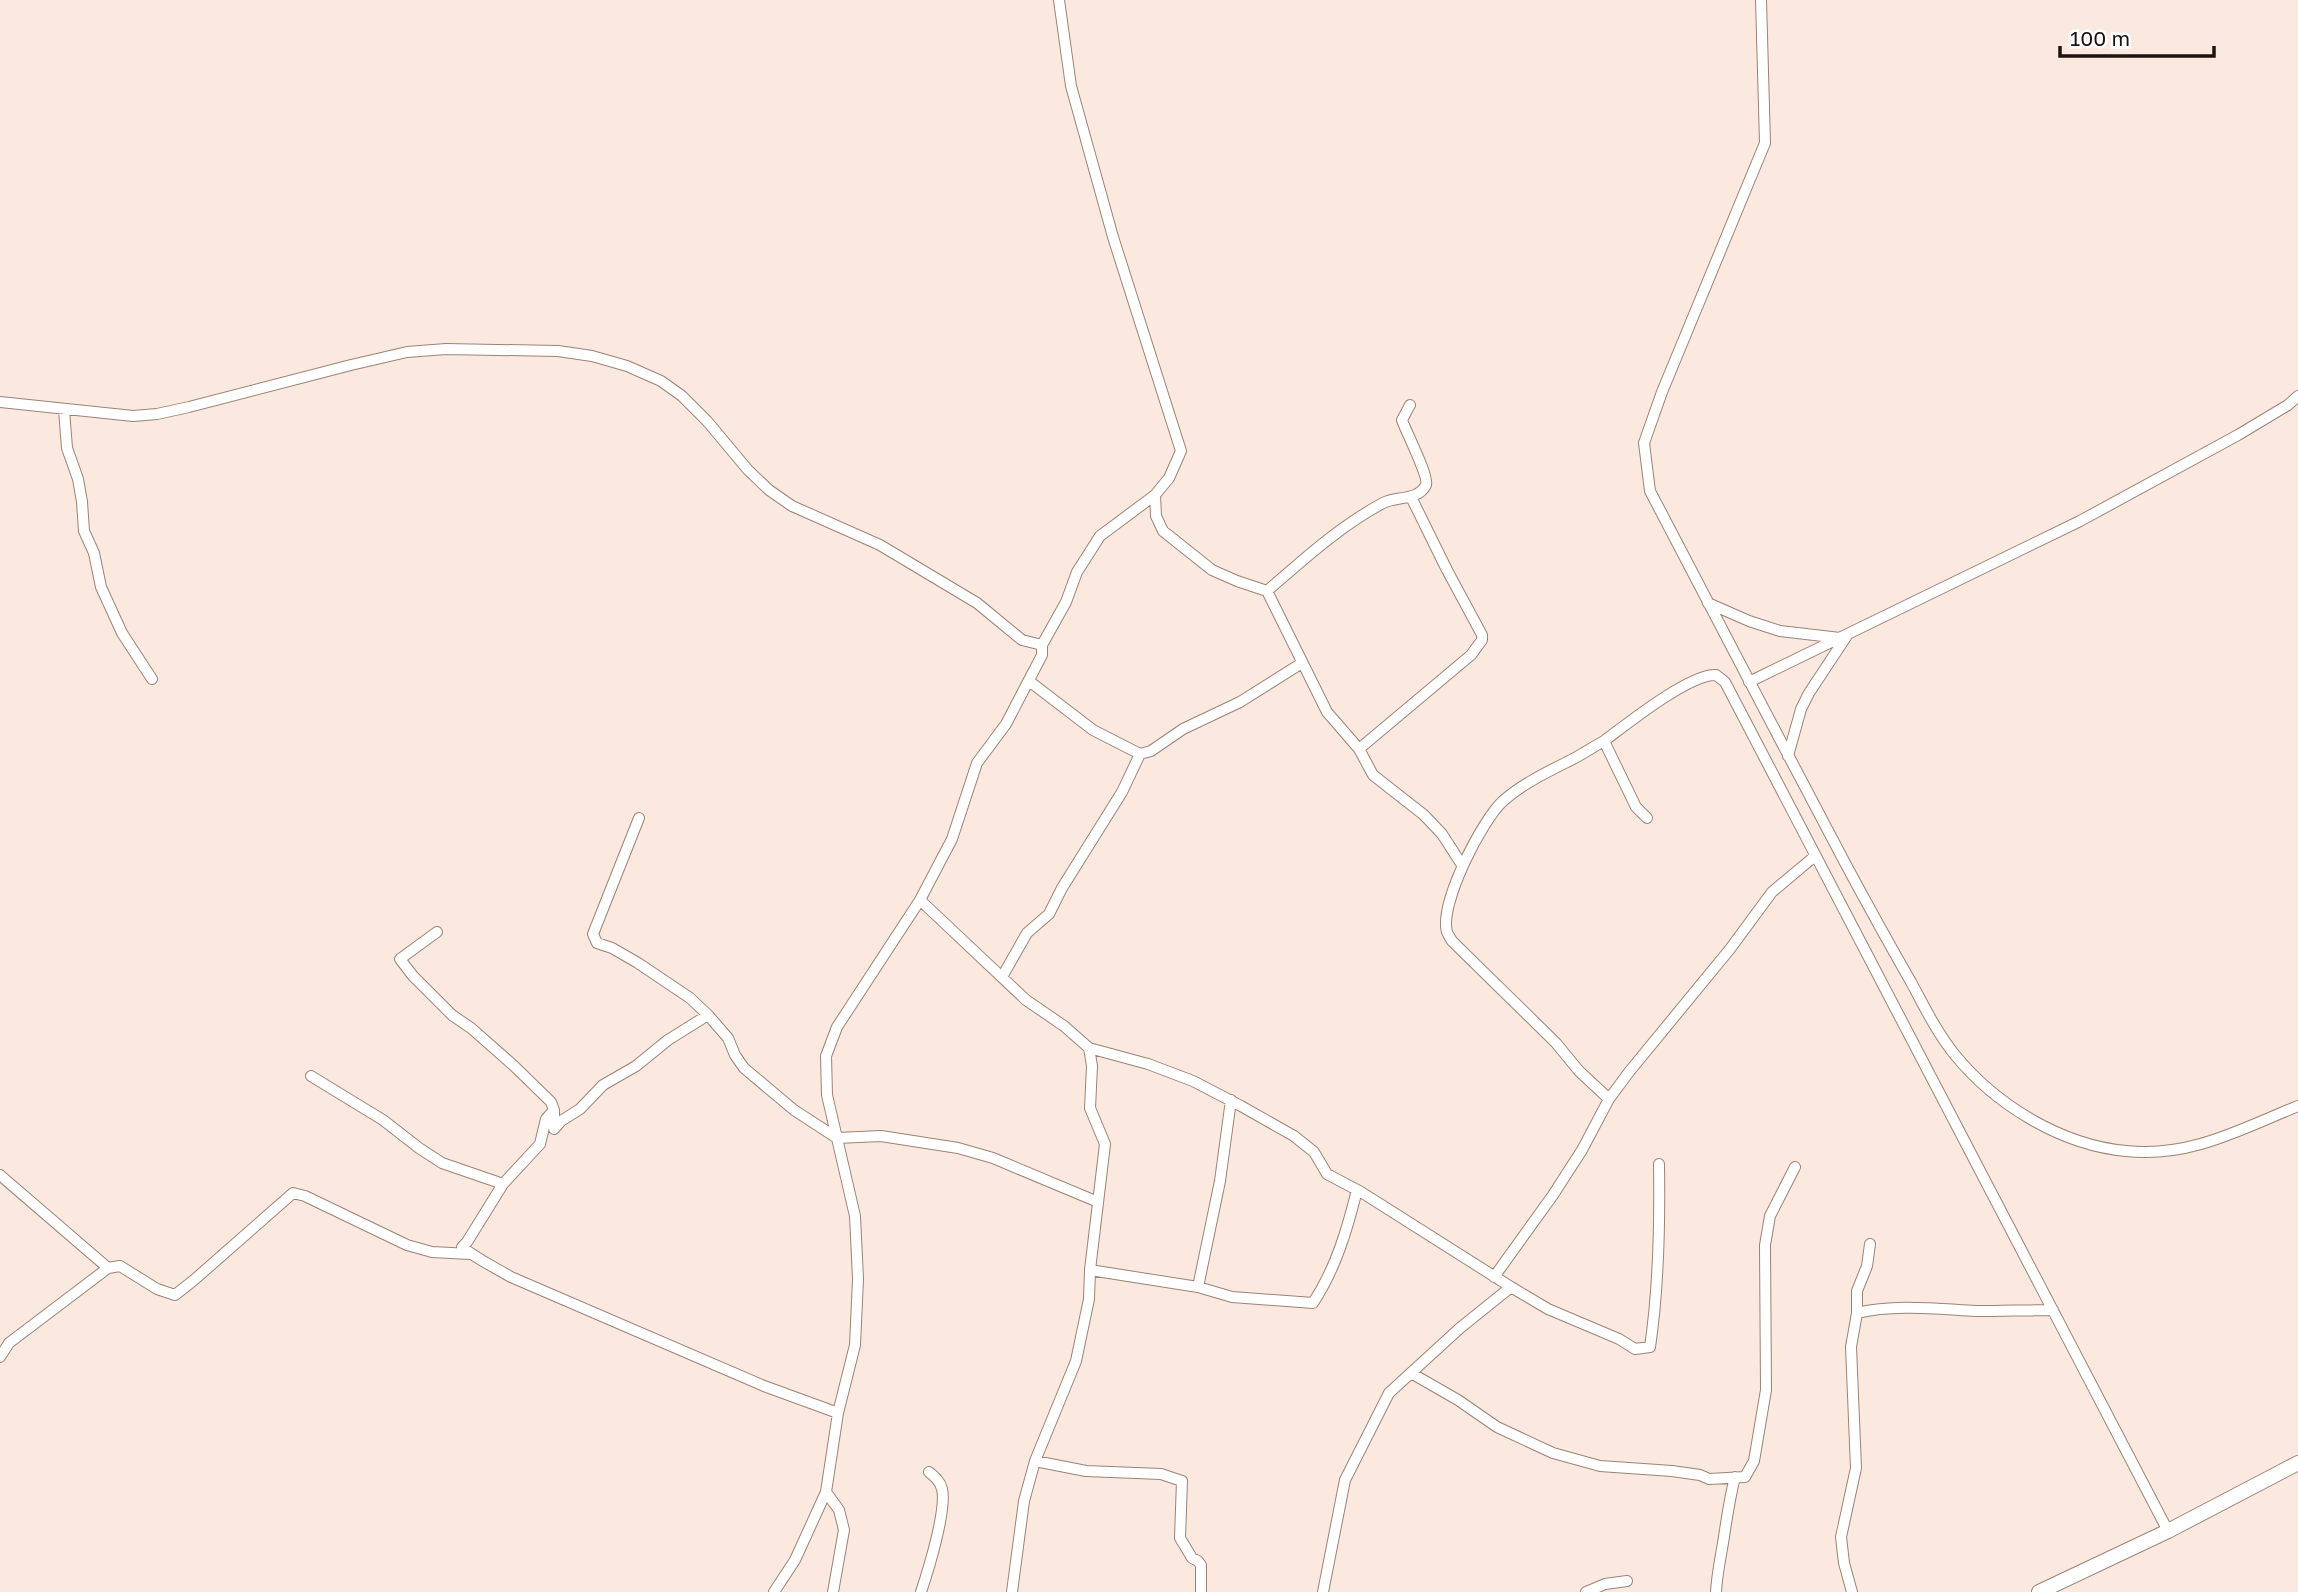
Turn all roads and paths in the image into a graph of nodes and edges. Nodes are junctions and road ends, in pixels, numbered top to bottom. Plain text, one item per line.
1 (1059, 0) edge
2 (1761, 0) edge
3 (2298, 396) edge
4 (0, 402) edge
5 (1410, 405) dead end
6 (64, 410) junction
7 (1155, 495) junction
8 (1411, 497) junction
9 (1267, 591) junction
10 (1708, 603) junction
11 (1844, 636) junction
12 (1042, 645) junction
13 (1302, 663) junction
14 (152, 679) dead end
15 (1029, 681) junction
16 (1749, 682) junction
17 (1604, 741) junction
18 (1359, 750) junction
19 (1140, 754) junction
20 (1788, 756) junction
21 (639, 818) dead end
22 (1647, 818) dead end
23 (1815, 856) junction
24 (1462, 865) junction
25 (920, 900) junction
26 (437, 932) dead end
27 (1002, 977) junction
28 (708, 1014) junction
29 (1089, 1048) junction
30 (312, 1076) dead end
31 (1609, 1099) junction
32 (1231, 1101) junction
33 (2298, 1106) edge
34 (554, 1110) junction
35 (837, 1138) junction
36 (1659, 1164) dead end
37 (1795, 1167) dead end
38 (0, 1175) edge
39 (503, 1184) junction
40 (1357, 1190) junction
41 (1098, 1202) junction
42 (1870, 1244) dead end
43 (471, 1254) junction
44 (108, 1268) junction
45 (1090, 1270) junction
46 (1494, 1277) junction
47 (1198, 1287) junction
48 (1511, 1287) junction
49 (2053, 1310) junction
50 (1857, 1313) junction
51 (4, 1339) edge
52 (0, 1357) edge
53 (1411, 1373) junction
54 (838, 1413) junction
55 (1035, 1461) junction
56 (2298, 1463) edge
57 (929, 1472) dead end
58 (1735, 1477) junction
59 (826, 1492) junction
60 (2168, 1531) junction
61 (1627, 1581) dead end
62 (774, 1592) edge
63 (833, 1592) edge
64 (921, 1592) edge
65 (1012, 1592) edge
66 (1201, 1592) edge
67 (1323, 1592) edge
68 (1586, 1592) edge
69 (1716, 1592) edge
70 (1852, 1592) edge
71 (2039, 1592) edge

1 - 7 street
2 - 10 street
3 - 11 street
4 - 6 street
5 - 8 street
6 - 12 street
6 - 14 street
7 - 9 street
7 - 12 street
8 - 9 street
8 - 18 street
9 - 13 street
10 - 11 street
10 - 16 street
11 - 16 street
11 - 20 street
12 - 15 street
13 - 18 street
13 - 19 street
15 - 19 street
15 - 25 street
16 - 20 street
17 - 22 street
17 - 23 street
17 - 24 street
18 - 24 street
19 - 27 street
20 - 33 street
21 - 28 street
23 - 31 street
23 - 49 street
24 - 31 street
25 - 27 street
25 - 35 street
26 - 34 street
27 - 29 street
28 - 34 street
28 - 35 street
29 - 32 street
29 - 41 street
30 - 39 street
31 - 46 street
32 - 40 street
32 - 47 street
34 - 39 street
35 - 41 street
35 - 54 street
36 - 48 street
37 - 58 street
38 - 44 street
39 - 43 street
40 - 46 street
40 - 47 street
41 - 45 street
42 - 50 street
43 - 44 street
43 - 54 street
44 - 51 street
45 - 47 street
45 - 55 street
46 - 48 street
48 - 53 street
49 - 50 street
49 - 60 street
50 - 70 street
51 - 52 street
53 - 58 street
53 - 67 street
54 - 59 street
55 - 65 street
55 - 66 street
56 - 60 street
57 - 64 street
58 - 69 street
59 - 62 street
59 - 63 street
60 - 71 street
61 - 68 street

